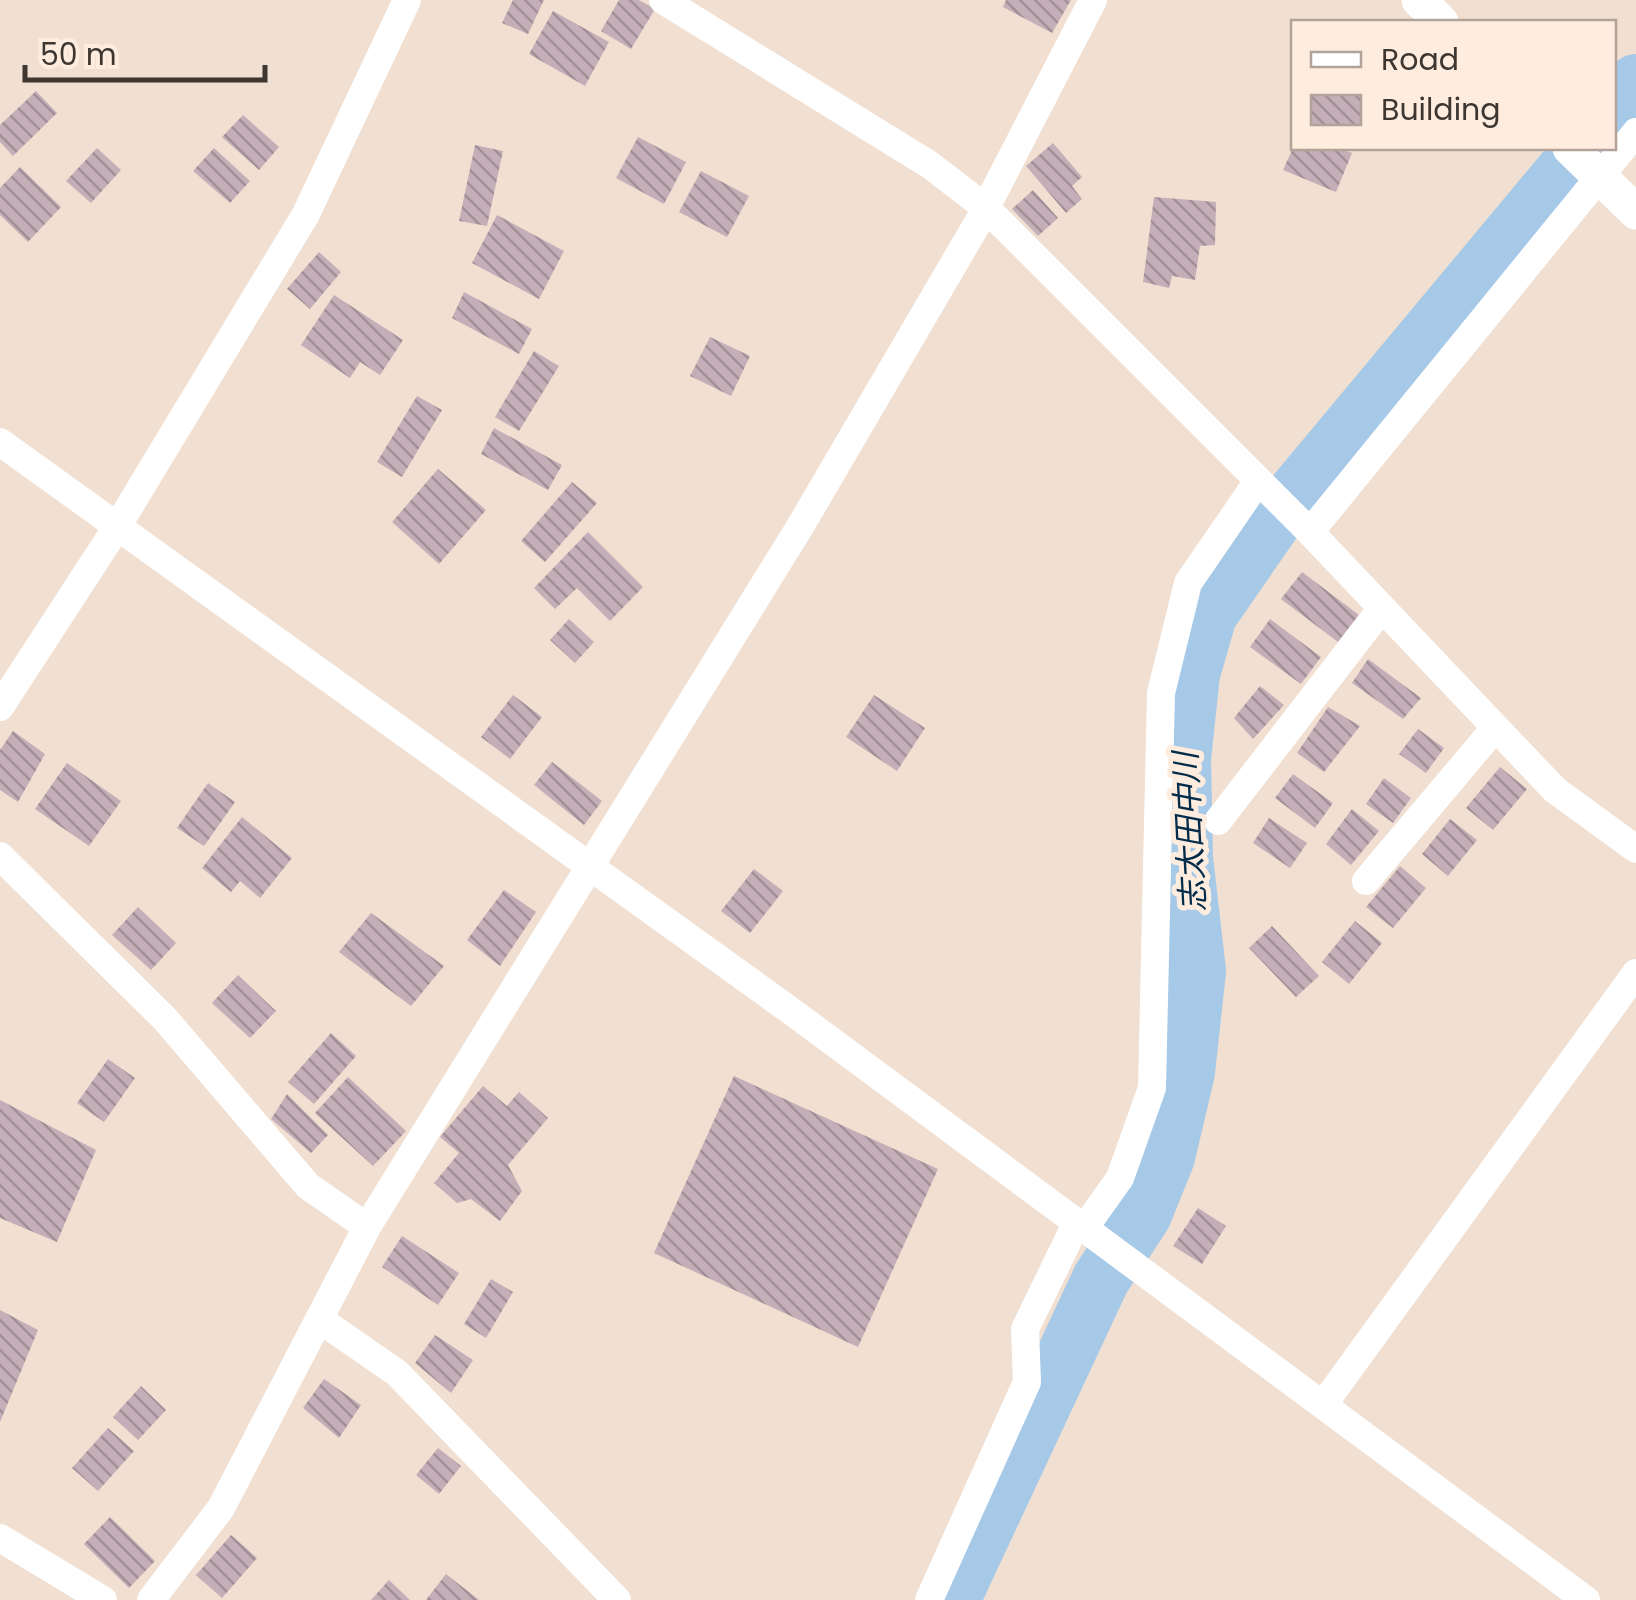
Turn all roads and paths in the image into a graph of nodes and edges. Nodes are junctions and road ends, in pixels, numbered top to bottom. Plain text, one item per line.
1 (407, 0) edge
2 (664, 0) edge
3 (1092, 0) edge
4 (1419, 0) edge
5 (1440, 20) edge
6 (1636, 132) edge
7 (1572, 150) edge
8 (1601, 176) junction
9 (986, 208) junction
10 (1636, 212) edge
11 (0, 442) edge
12 (1262, 485) junction
13 (116, 526) junction
14 (1305, 527) junction
15 (1382, 608) junction
16 (0, 707) edge
17 (1495, 728) junction
18 (1218, 821) dead end
19 (1636, 849) edge
20 (0, 856) edge
21 (591, 869) junction
22 (1366, 881) dead end
23 (1636, 973) edge
24 (366, 1227) junction
25 (1085, 1231) junction
26 (319, 1318) junction
27 (1323, 1404) junction
28 (0, 1538) edge
29 (103, 1600) edge
30 (152, 1600) edge
31 (617, 1600) edge
32 (929, 1600) edge
33 (1586, 1600) edge

1 - 13 street
2 - 9 street
3 - 9 street
4 - 5 street
6 - 8 street
7 - 8 street
8 - 10 street
8 - 14 street
9 - 12 street
9 - 21 street
11 - 13 street
12 - 14 street
12 - 25 street
13 - 16 street
13 - 21 street
14 - 15 street
15 - 17 street
15 - 18 street
17 - 19 street
17 - 22 street
20 - 24 street
21 - 24 street
21 - 25 street
23 - 27 street
24 - 26 street
25 - 27 street
25 - 32 street
26 - 30 street
26 - 31 street
27 - 33 street
28 - 29 street

